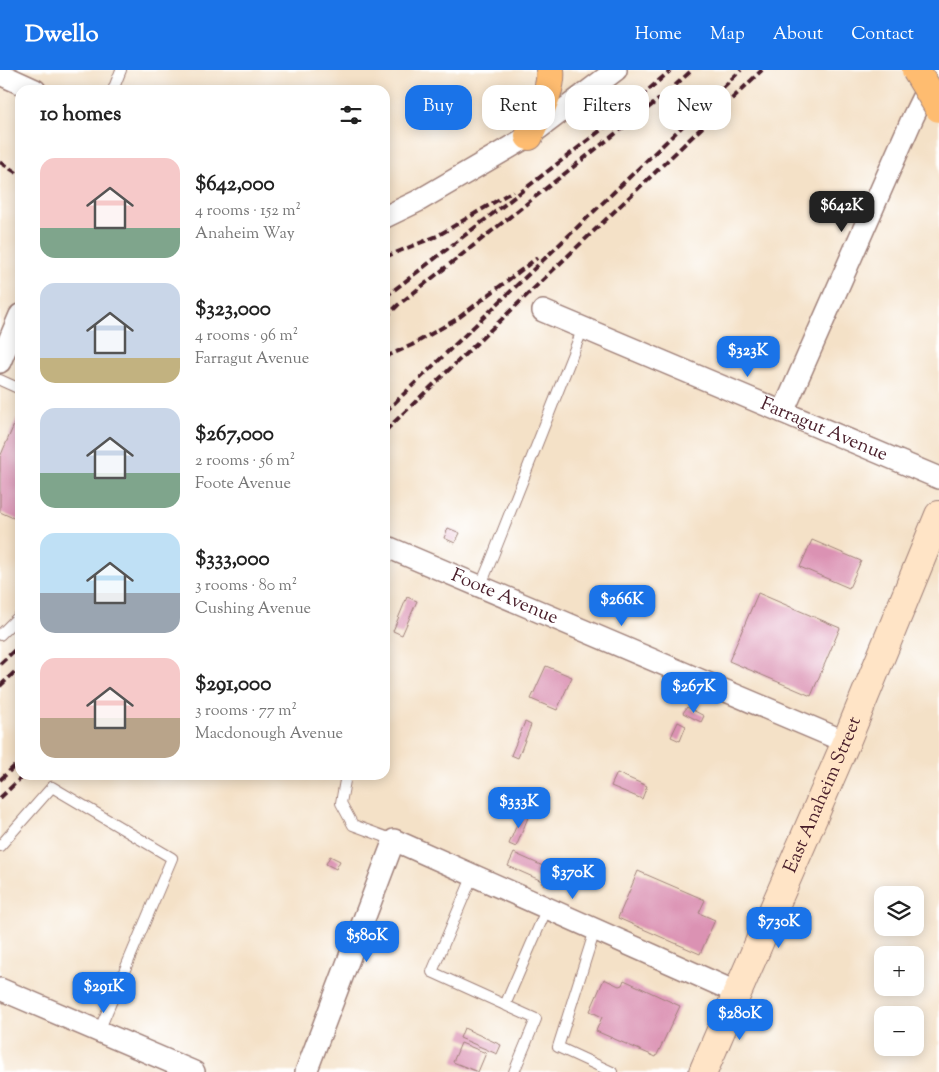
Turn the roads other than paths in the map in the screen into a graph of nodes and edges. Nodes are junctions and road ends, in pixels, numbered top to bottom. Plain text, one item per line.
1 (121, 70) edge
2 (550, 70) edge
3 (616, 70) edge
4 (916, 70) edge
5 (936, 70) edge
6 (0, 74) edge
7 (24, 85) edge
8 (115, 85) edge
9 (939, 108) edge
10 (528, 136) junction
11 (390, 215) edge
12 (543, 311) dead end
13 (15, 327) edge
14 (583, 328) junction
15 (0, 362) edge
16 (0, 380) edge
17 (15, 387) edge
18 (783, 412) junction
19 (939, 478) edge
20 (939, 515) edge
21 (390, 548) edge
22 (480, 587) junction
23 (15, 621) edge
24 (0, 635) edge
25 (846, 742) junction
26 (345, 780) edge
27 (394, 840) junction
28 (0, 846) edge
29 (474, 875) junction
30 (547, 908) junction
31 (595, 930) junction
32 (0, 989) edge
33 (738, 993) junction
34 (505, 1005) junction
35 (99, 1031) junction
36 (194, 1072) edge
37 (306, 1072) edge
38 (514, 1072) edge
39 (612, 1072) edge
40 (703, 1072) edge

1 - 8 lane
2 - 10 highway
3 - 10 street
4 - 9 highway, bridge
5 - 18 street
6 - 7 street
10 - 11 street
12 - 14 street, Farragut Avenue
13 - 15 street
14 - 18 street, Farragut Avenue
14 - 22 lane
16 - 17 lane
18 - 19 street, Farragut Avenue
20 - 25 main road, East Anaheim Street
21 - 22 street, Foote Avenue
22 - 25 street, Foote Avenue
23 - 24 lane
25 - 33 main road, East Anaheim Street
26 - 27 lane
27 - 29 street
27 - 37 street
28 - 35 lane
29 - 30 street
29 - 34 lane
30 - 31 street
30 - 34 lane
31 - 33 street
31 - 39 lane
32 - 35 street
33 - 40 main road, East Anaheim Street
34 - 38 lane
35 - 36 street

